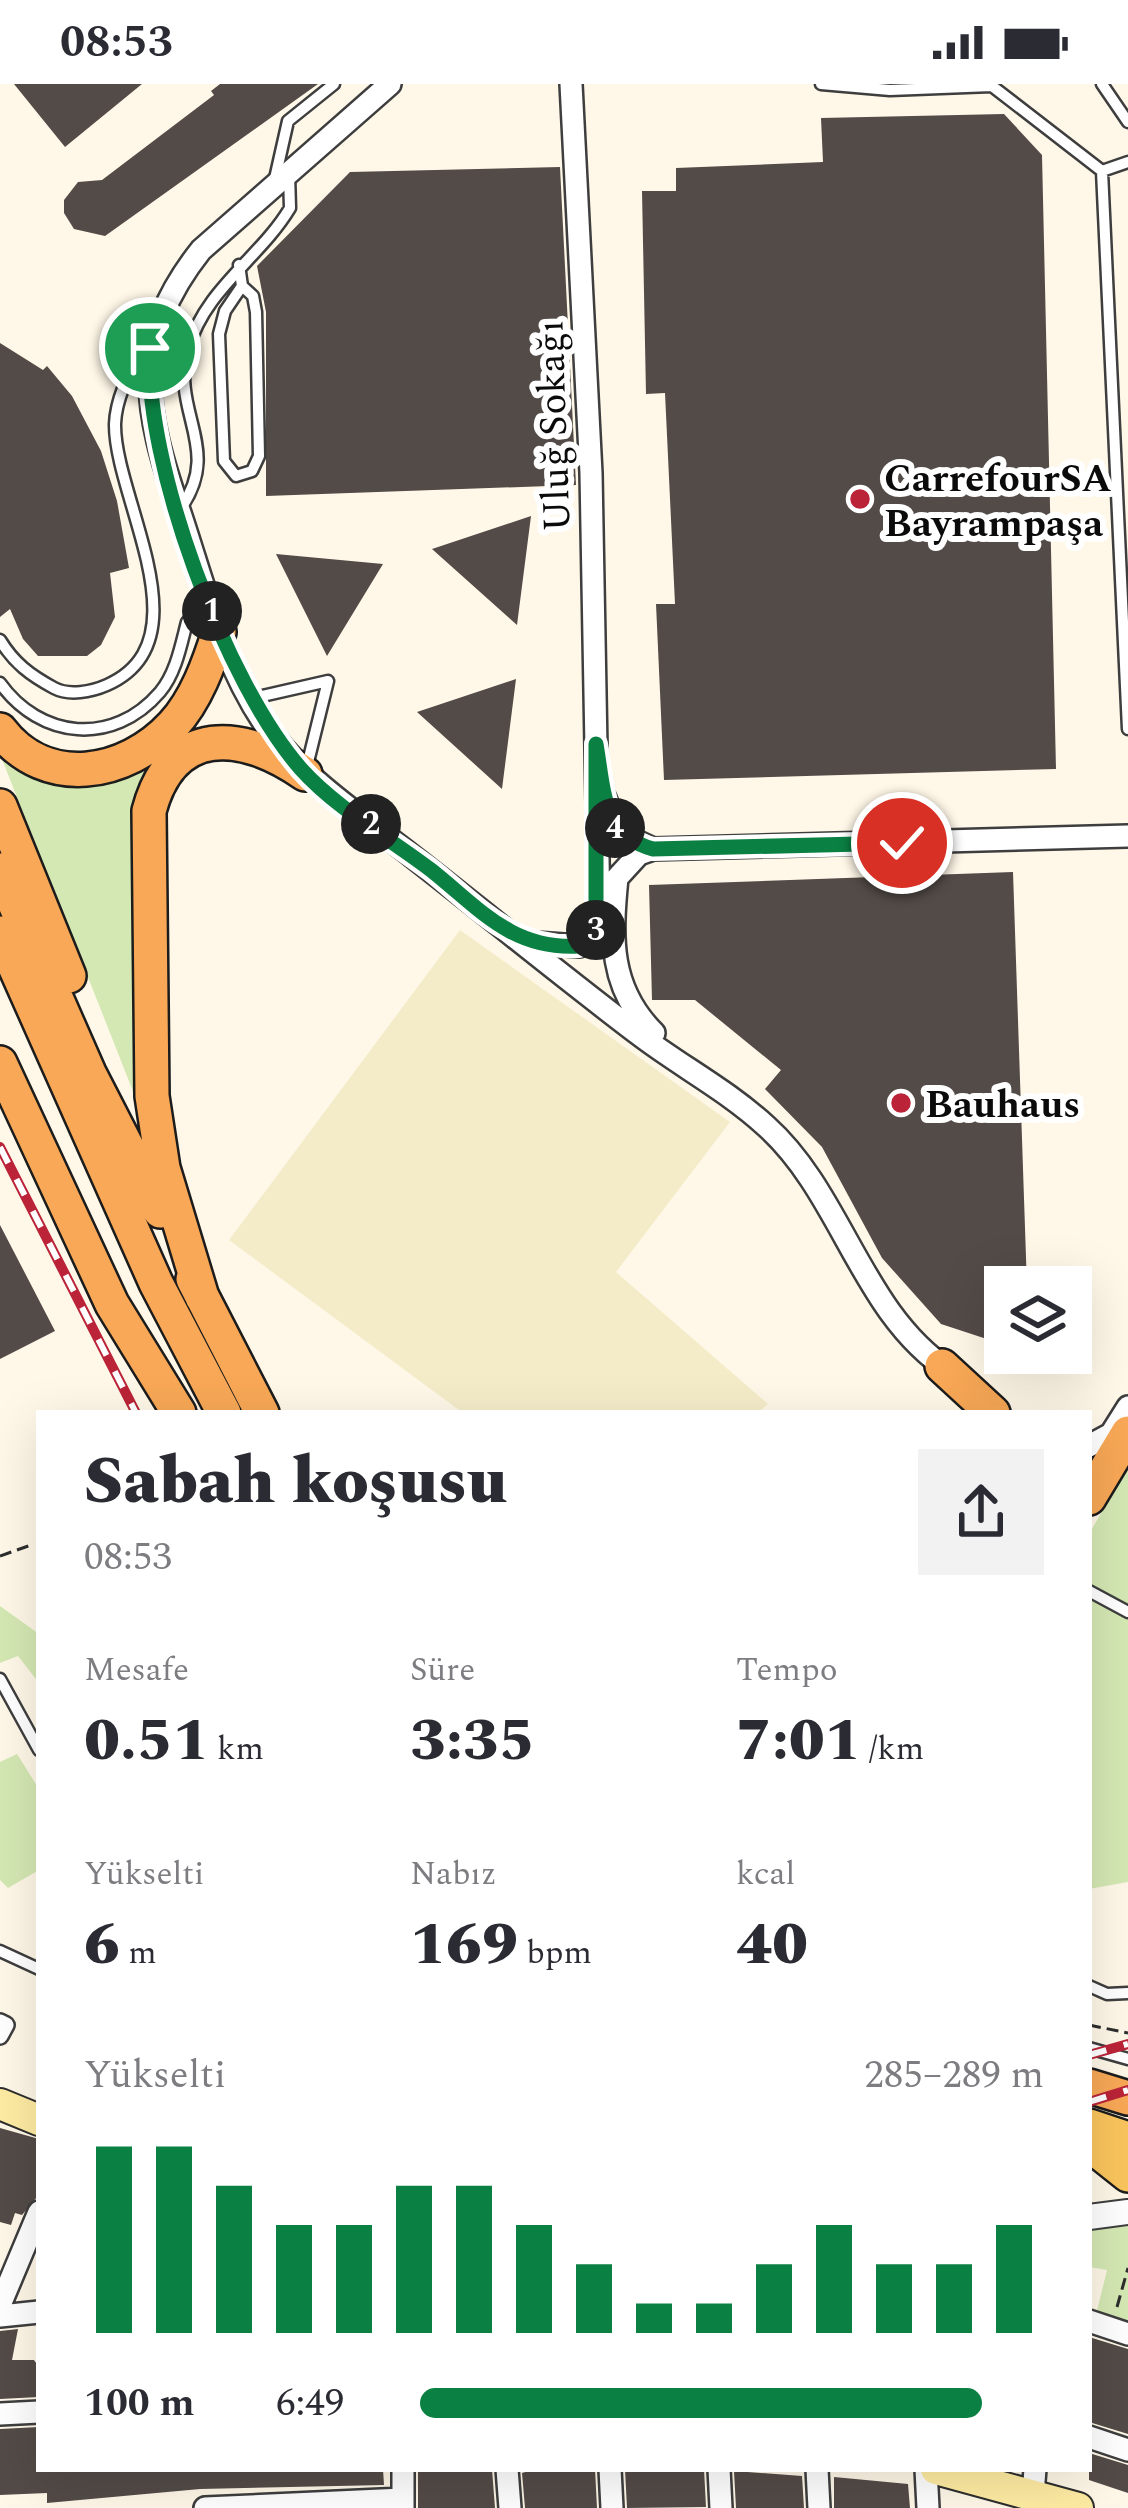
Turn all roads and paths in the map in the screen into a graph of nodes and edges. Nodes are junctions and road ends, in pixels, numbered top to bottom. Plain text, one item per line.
1 (334, 84) edge
2 (390, 84) edge
3 (820, 84) edge
4 (1102, 84) edge
5 (574, 91) edge
6 (1128, 122) edge
7 (1128, 162) edge
8 (1102, 171) junction
9 (281, 177) junction
10 (239, 265) junction
11 (242, 286) junction
12 (160, 315) junction
13 (179, 511) junction
14 (203, 627) junction
15 (0, 640) edge
16 (0, 683) edge
17 (249, 699) junction
18 (50, 725) junction
19 (1128, 729) edge
20 (0, 730) edge
21 (596, 744) junction
22 (41, 764) junction
23 (305, 774) junction
24 (0, 806) edge
25 (1128, 836) edge
26 (653, 849) junction
27 (0, 871) edge
28 (0, 933) edge
29 (520, 941) junction
30 (676, 1062) junction
31 (0, 1064) edge
32 (164, 1218) junction
33 (202, 1297) junction
34 (942, 1366) junction
35 (151, 1370) junction
36 (1128, 1407) edge
37 (158, 1410) edge
38 (177, 1410) edge
39 (222, 1410) edge
40 (260, 1410) edge
41 (990, 1410) edge
42 (1010, 1410) edge
43 (1128, 1433) edge
44 (1092, 1444) edge
45 (1092, 1493) edge
46 (34, 1544) dead end
47 (0, 1556) edge
48 (1092, 1593) edge
49 (1128, 1612) edge
50 (0, 1679) edge
51 (36, 1745) edge
52 (0, 1951) edge
53 (36, 1968) edge
54 (1092, 1987) edge
55 (1128, 1993) edge
56 (0, 2022) edge
57 (1092, 2026) edge
58 (1128, 2033) edge
59 (0, 2036) edge
60 (1092, 2049) edge
61 (1128, 2059) edge
62 (1092, 2087) edge
63 (1128, 2098) edge
64 (1092, 2127) edge
65 (1128, 2139) edge
66 (1092, 2146) edge
67 (1128, 2175) edge
68 (1128, 2212) edge
69 (1092, 2217) edge
70 (36, 2219) edge
71 (0, 2248) edge
72 (23, 2251) junction
73 (1128, 2268) edge
74 (0, 2305) edge
75 (36, 2312) edge
76 (0, 2316) edge
77 (1120, 2331) edge
78 (36, 2412) edge
79 (0, 2414) edge
80 (1092, 2438) edge
81 (1128, 2450) edge
82 (403, 2472) edge
83 (507, 2472) edge
84 (610, 2472) edge
85 (719, 2472) edge
86 (817, 2472) edge
87 (926, 2472) edge
88 (951, 2472) edge
89 (1033, 2490) edge
90 (403, 2503) edge
91 (205, 2508) edge
92 (509, 2508) edge
93 (612, 2508) edge
94 (721, 2508) edge
95 (819, 2508) edge
96 (928, 2508) edge
97 (1078, 2508) edge

1 - 9 lane
2 - 9 street
3 - 8 lane
4 - 6 lane
5 - 21 street, Uluğ Sokağı
7 - 8 lane
8 - 19 lane
9 - 10 lane
9 - 12 street
10 - 11 lane
10 - 13 lane
11 - 11 lane
12 - 13 street
12 - 15 lane
13 - 14 street
14 - 17 street
14 - 18 lane
14 - 22 highway
16 - 18 lane
17 - 23 street
17 - 23 lane
18 - 22 lane
20 - 22 highway
21 - 26 street
21 - 29 street
23 - 29 street
23 - 33 highway
24 - 32 highway
25 - 26 street
26 - 30 street
27 - 32 highway
28 - 39 highway
29 - 30 street
30 - 34 street
31 - 35 highway
32 - 33 highway
33 - 40 highway
34 - 41 highway
34 - 42 street
35 - 37 highway
35 - 38 highway
36 - 44 street
43 - 45 highway
46 - 47 path
48 - 49 lane
50 - 51 lane
52 - 53 lane
54 - 55 lane
56 - 59 street
57 - 58 path
60 - 61 lane
62 - 63 highway
64 - 65 main road
66 - 67 main road
68 - 69 street
70 - 72 street
71 - 72 street
72 - 74 street
73 - 77 path
75 - 76 street
78 - 79 street
80 - 81 street
82 - 90 street
83 - 92 street
84 - 93 street
85 - 94 street
86 - 95 street
87 - 96 street
88 - 89 main road
89 - 97 main road
90 - 91 street

